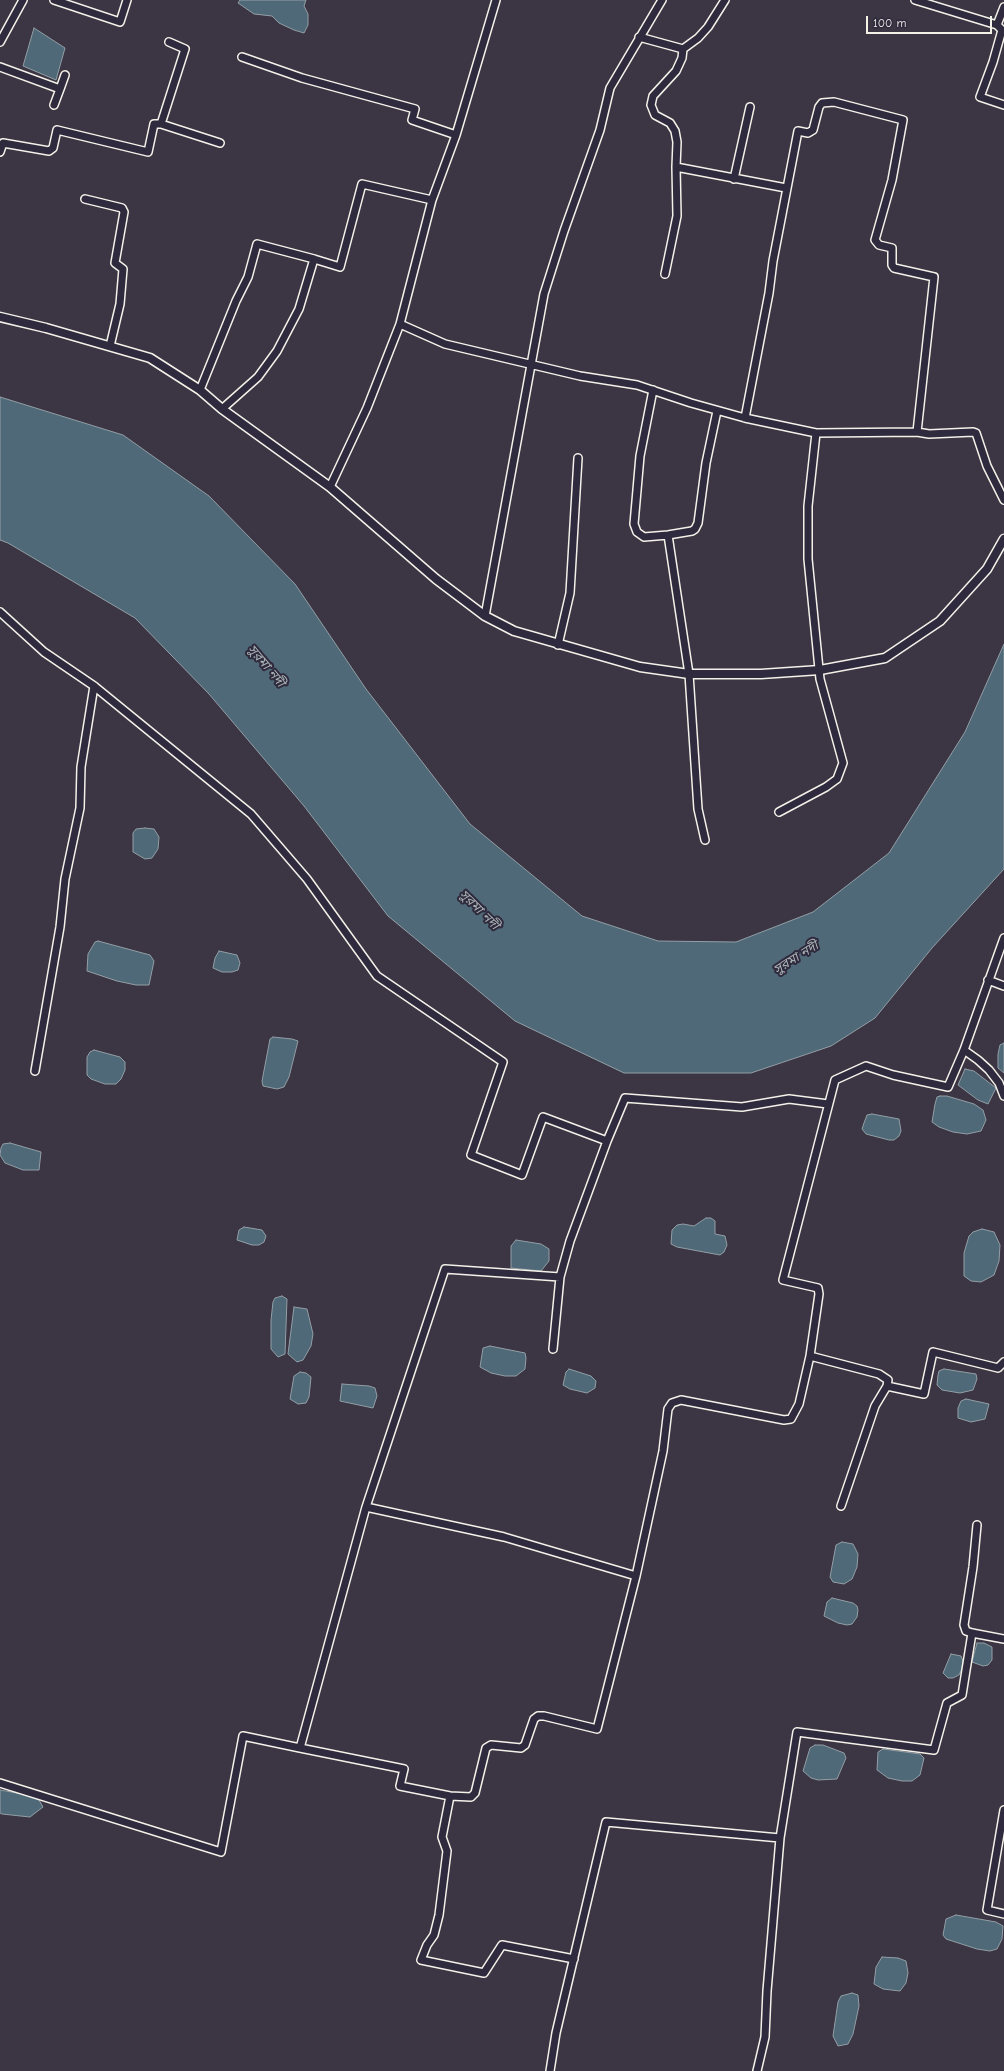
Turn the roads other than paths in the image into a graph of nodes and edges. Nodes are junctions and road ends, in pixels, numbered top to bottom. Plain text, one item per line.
1 (23, 0) edge
2 (54, 0) edge
3 (127, 0) edge
4 (496, 0) edge
5 (662, 0) edge
6 (725, 0) edge
7 (915, 0) edge
8 (1004, 7) edge
9 (997, 25) junction
10 (639, 37) junction
11 (0, 42) edge
12 (169, 42) dead end
13 (683, 49) junction
14 (242, 56) dead end
15 (0, 67) edge
16 (65, 75) dead end
17 (60, 89) junction
18 (54, 105) dead end
19 (1004, 105) edge
20 (750, 107) dead end
21 (161, 124) junction
22 (456, 135) junction
23 (220, 143) dead end
24 (0, 152) edge
25 (676, 167) junction
26 (734, 179) junction
27 (786, 188) junction
28 (85, 199) dead end
29 (432, 200) junction
30 (314, 259) junction
31 (665, 274) dead end
32 (0, 317) edge
33 (400, 324) junction
34 (110, 346) junction
35 (530, 364) junction
36 (200, 390) junction
37 (653, 390) junction
38 (222, 410) junction
39 (717, 410) junction
40 (745, 418) junction
41 (917, 432) junction
42 (816, 434) junction
43 (578, 458) dead end
44 (330, 487) junction
45 (1004, 500) edge
46 (668, 535) junction
47 (1004, 539) edge
48 (0, 612) edge
49 (485, 616) junction
50 (558, 644) junction
51 (820, 670) junction
52 (689, 674) junction
53 (94, 686) junction
54 (779, 812) dead end
55 (705, 840) dead end
56 (1004, 938) edge
57 (988, 980) junction
58 (1004, 986) edge
59 (964, 1050) junction
60 (35, 1071) dead end
61 (1004, 1096) edge
62 (828, 1104) junction
63 (607, 1141) junction
64 (560, 1277) junction
65 (553, 1348) dead end
66 (810, 1356) junction
67 (1004, 1362) edge
68 (887, 1386) junction
69 (841, 1506) dead end
70 (366, 1507) junction
71 (977, 1525) dead end
72 (636, 1576) junction
73 (972, 1633) junction
74 (1004, 1639) edge
75 (300, 1748) junction
76 (0, 1783) edge
77 (450, 1796) junction
78 (1004, 1810) edge
79 (780, 1838) junction
80 (1004, 1914) edge
81 (574, 1959) junction
82 (550, 2071) edge
83 (757, 2071) edge

1 - 11 street
2 - 3 street
4 - 22 street
5 - 10 street
6 - 13 street
7 - 9 street
8 - 9 street
9 - 19 street
10 - 13 street
10 - 35 street
12 - 21 street
13 - 25 street
14 - 22 street
15 - 17 street
16 - 17 street
17 - 18 street
20 - 26 street
21 - 23 street
21 - 24 street
22 - 29 street
25 - 26 street
25 - 31 street
26 - 27 street
27 - 40 street
27 - 41 street
28 - 34 street
29 - 30 street
29 - 33 street
30 - 36 street
30 - 38 street
32 - 34 street
33 - 35 street
33 - 44 street
34 - 36 street
35 - 37 street
35 - 49 street
36 - 38 street
37 - 39 street
37 - 46 street
38 - 44 street
39 - 40 street
39 - 46 street
40 - 42 street
41 - 42 street
41 - 45 street
42 - 51 street
43 - 50 street
44 - 49 street
46 - 52 street
47 - 51 street
48 - 53 street
49 - 50 street
50 - 52 street
51 - 52 street
51 - 54 street
52 - 55 street
53 - 60 street
53 - 63 street
56 - 57 street
57 - 58 street
57 - 59 street
59 - 61 street
59 - 62 street
62 - 63 street
62 - 66 street
63 - 64 street
64 - 65 street
64 - 70 street
66 - 68 street
66 - 72 street
67 - 68 street
68 - 69 street
70 - 72 street
70 - 75 street
71 - 73 street
72 - 77 street
73 - 74 street
73 - 79 street
75 - 76 street
75 - 77 street
77 - 81 street
78 - 80 street
79 - 81 street
79 - 83 street
81 - 82 street

